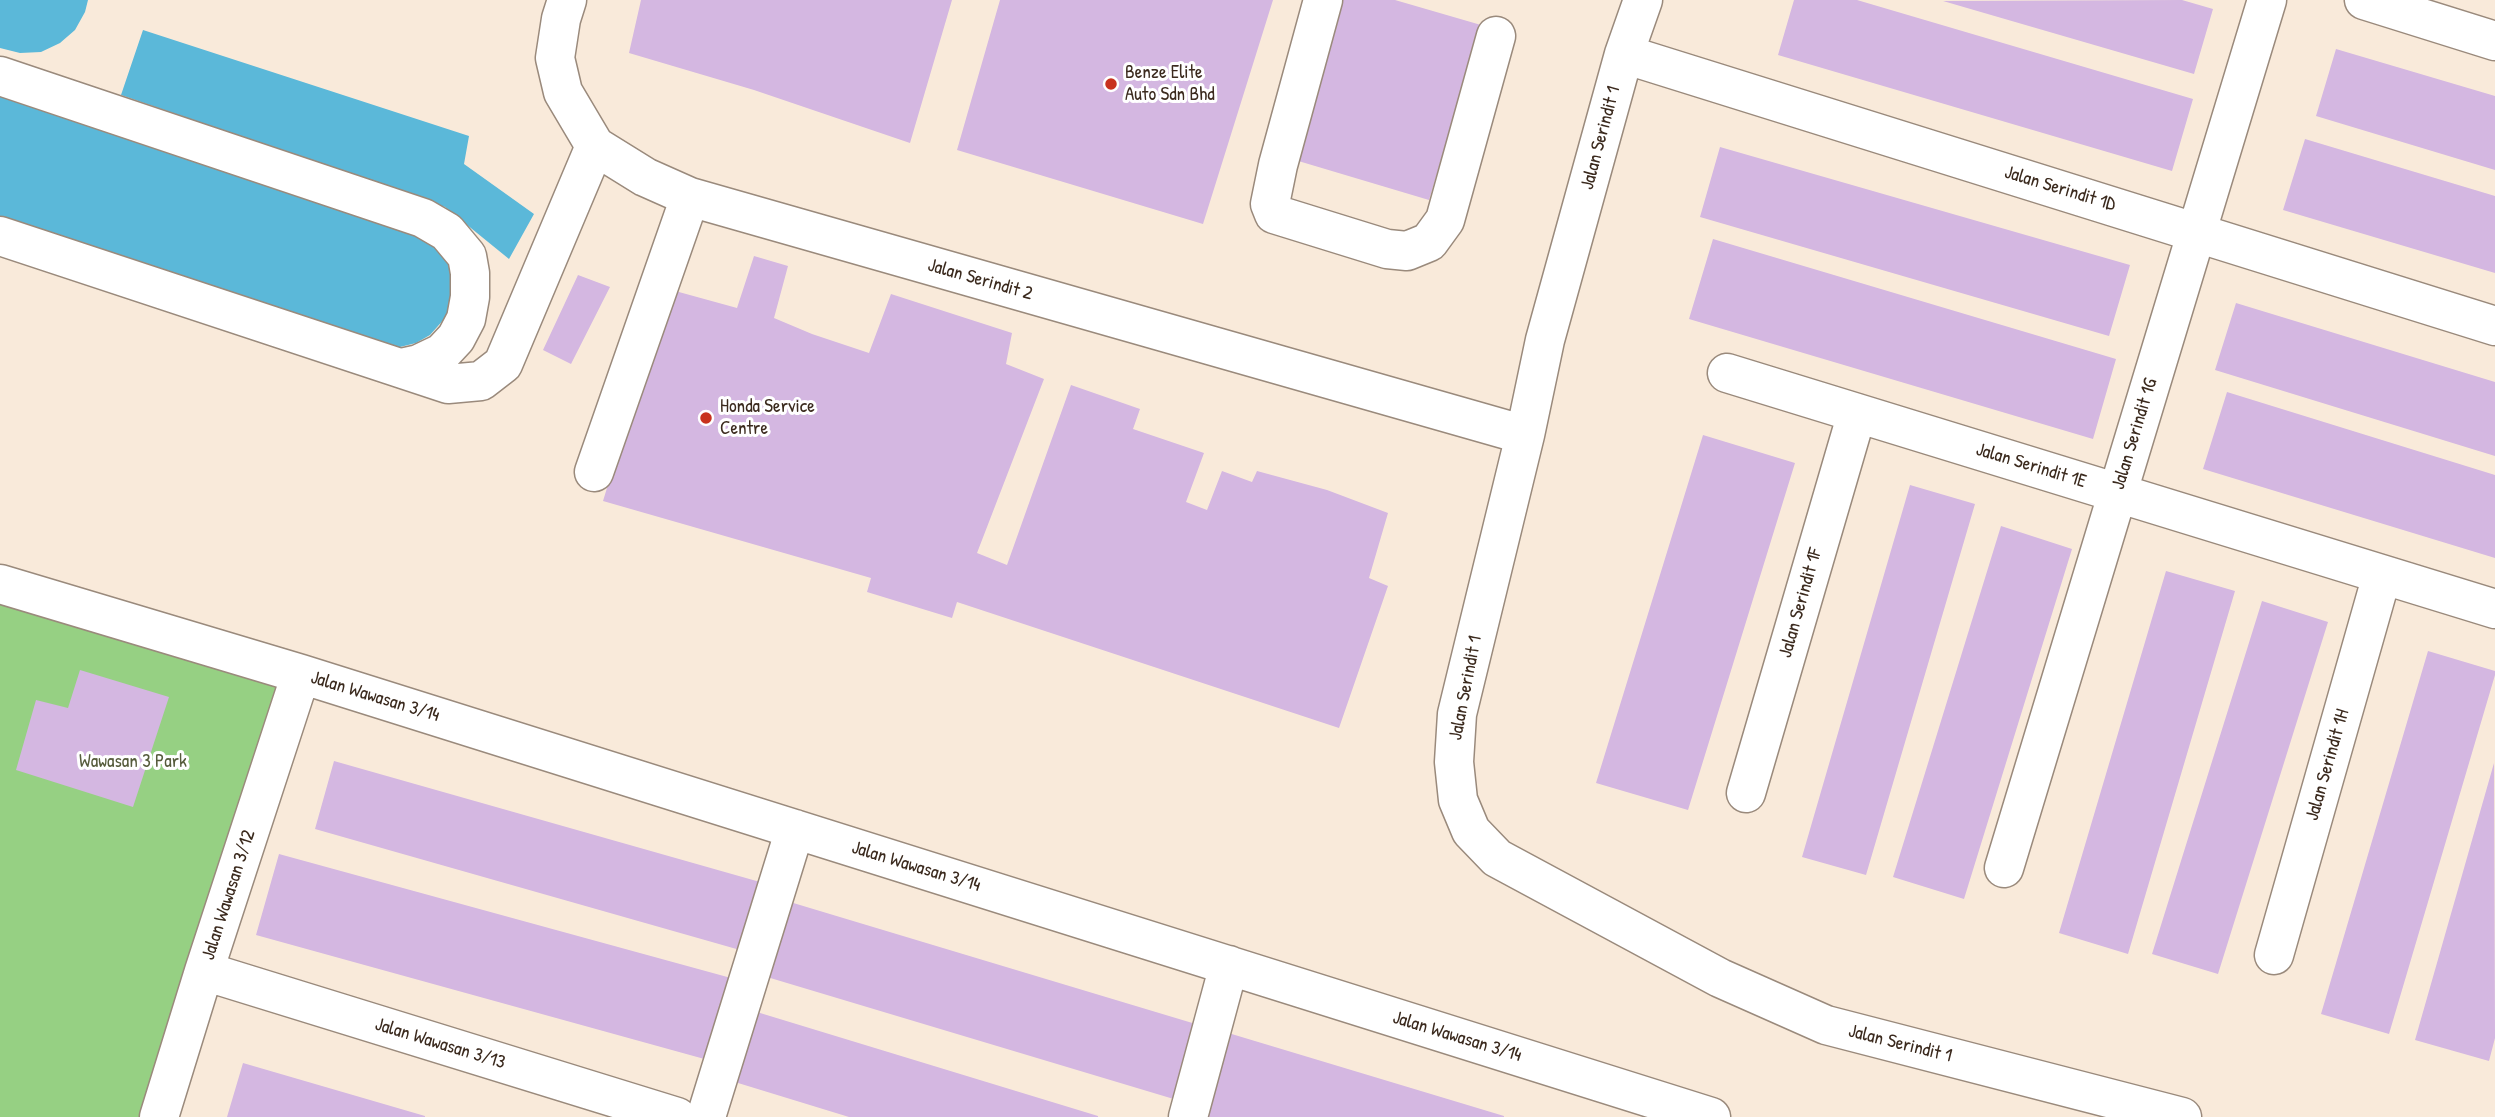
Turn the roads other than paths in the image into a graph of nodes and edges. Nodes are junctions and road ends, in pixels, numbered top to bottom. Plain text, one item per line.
1 (567, 0) edge
2 (1323, 0) edge
3 (1643, 0) edge
4 (2267, 0) edge
5 (2364, 0) edge
6 (1496, 37) dead end
7 (2495, 41) edge
8 (1624, 54) junction
9 (0, 76) edge
10 (595, 146) junction
11 (690, 197) junction
12 (2197, 232) junction
13 (0, 236) edge
14 (2495, 326) edge
15 (401, 368) junction
16 (1727, 373) dead end
17 (1857, 413) junction
18 (1525, 435) junction
19 (594, 472) dead end
20 (2118, 493) junction
21 (2382, 575) junction
22 (0, 584) edge
23 (2495, 610) edge
24 (301, 674) junction
25 (1746, 793) dead end
26 (795, 829) junction
27 (2004, 868) dead end
28 (2274, 954) dead end
29 (1229, 965) junction
30 (204, 971) junction
31 (159, 1117) edge
32 (677, 1117) edge
33 (706, 1117) edge
34 (1188, 1117) edge
35 (1711, 1117) edge
36 (2182, 1117) edge

1 - 10 street, Jalan Serindit 2
2 - 6 street
3 - 8 street, Jalan Serindit 1
4 - 12 street, Jalan Serindit 1G
5 - 7 street
8 - 12 street, Jalan Serindit 1D
8 - 18 street, Jalan Serindit 1
9 - 15 street
10 - 11 street, Jalan Serindit 2
10 - 15 street
11 - 18 street, Jalan Serindit 2
11 - 19 street
12 - 14 street, Jalan Serindit 1D
12 - 20 street, Jalan Serindit 1G
13 - 15 street
16 - 17 street, Jalan Serindit 1E
17 - 20 street, Jalan Serindit 1E
17 - 25 street, Jalan Serindit 1F
18 - 36 street, Jalan Serindit 1
20 - 21 street, Jalan Serindit 1E
20 - 27 street, Jalan Serindit 1G
21 - 23 street, Jalan Serindit 1E
21 - 28 street, Jalan Serindit 1H
22 - 24 street, Jalan Wawasan 3/14
24 - 26 street, Jalan Wawasan 3/14
24 - 30 street, Jalan Wawasan 3/12
26 - 29 street, Jalan Wawasan 3/14
26 - 33 street
29 - 34 street
29 - 35 street, Jalan Wawasan 3/14
30 - 31 street, Jalan Wawasan 3/12
30 - 32 street, Jalan Wawasan 3/13

